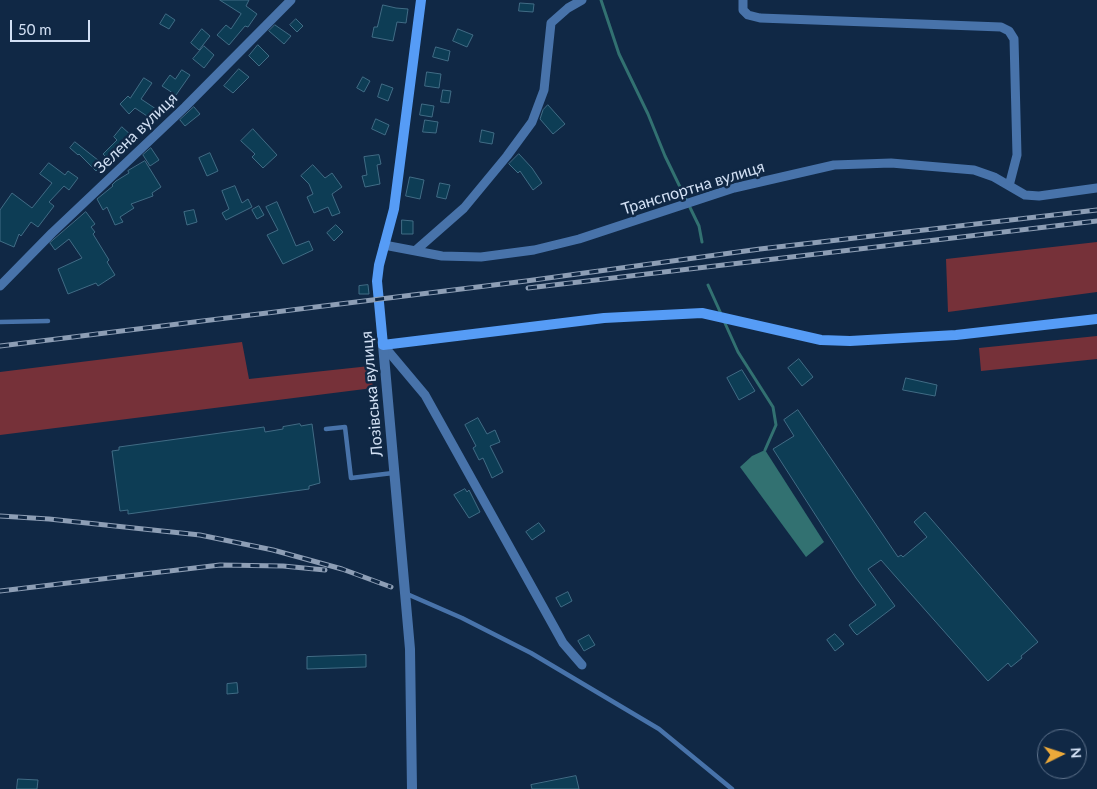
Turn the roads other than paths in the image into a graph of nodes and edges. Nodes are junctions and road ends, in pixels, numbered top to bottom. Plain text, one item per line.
1 (290, 0) edge
2 (421, 0) edge
3 (576, 1) edge
4 (743, 3) edge
5 (1009, 186) junction
6 (1097, 188) edge
7 (384, 245) junction
8 (415, 251) junction
9 (0, 286) edge
10 (1097, 319) edge
11 (48, 321) dead end
12 (0, 322) edge
13 (383, 345) junction
14 (326, 429) dead end
15 (395, 473) junction
16 (405, 594) junction
17 (582, 665) dead end
18 (412, 789) edge
19 (732, 789) edge

1 - 9 street, Зелена вулиця
2 - 7 main road, Лозівська вулиця
3 - 8 street
4 - 5 street
5 - 6 street, Транспортна вулиця
5 - 8 street, Транспортна вулиця
7 - 8 street, Транспортна вулиця
7 - 13 main road, Лозівська вулиця
10 - 13 main road
11 - 12 lane
13 - 15 street, Лозівська вулиця
13 - 17 street
14 - 15 lane
15 - 16 street, Лозівська вулиця
16 - 18 street, Лозівська вулиця
16 - 19 lane

